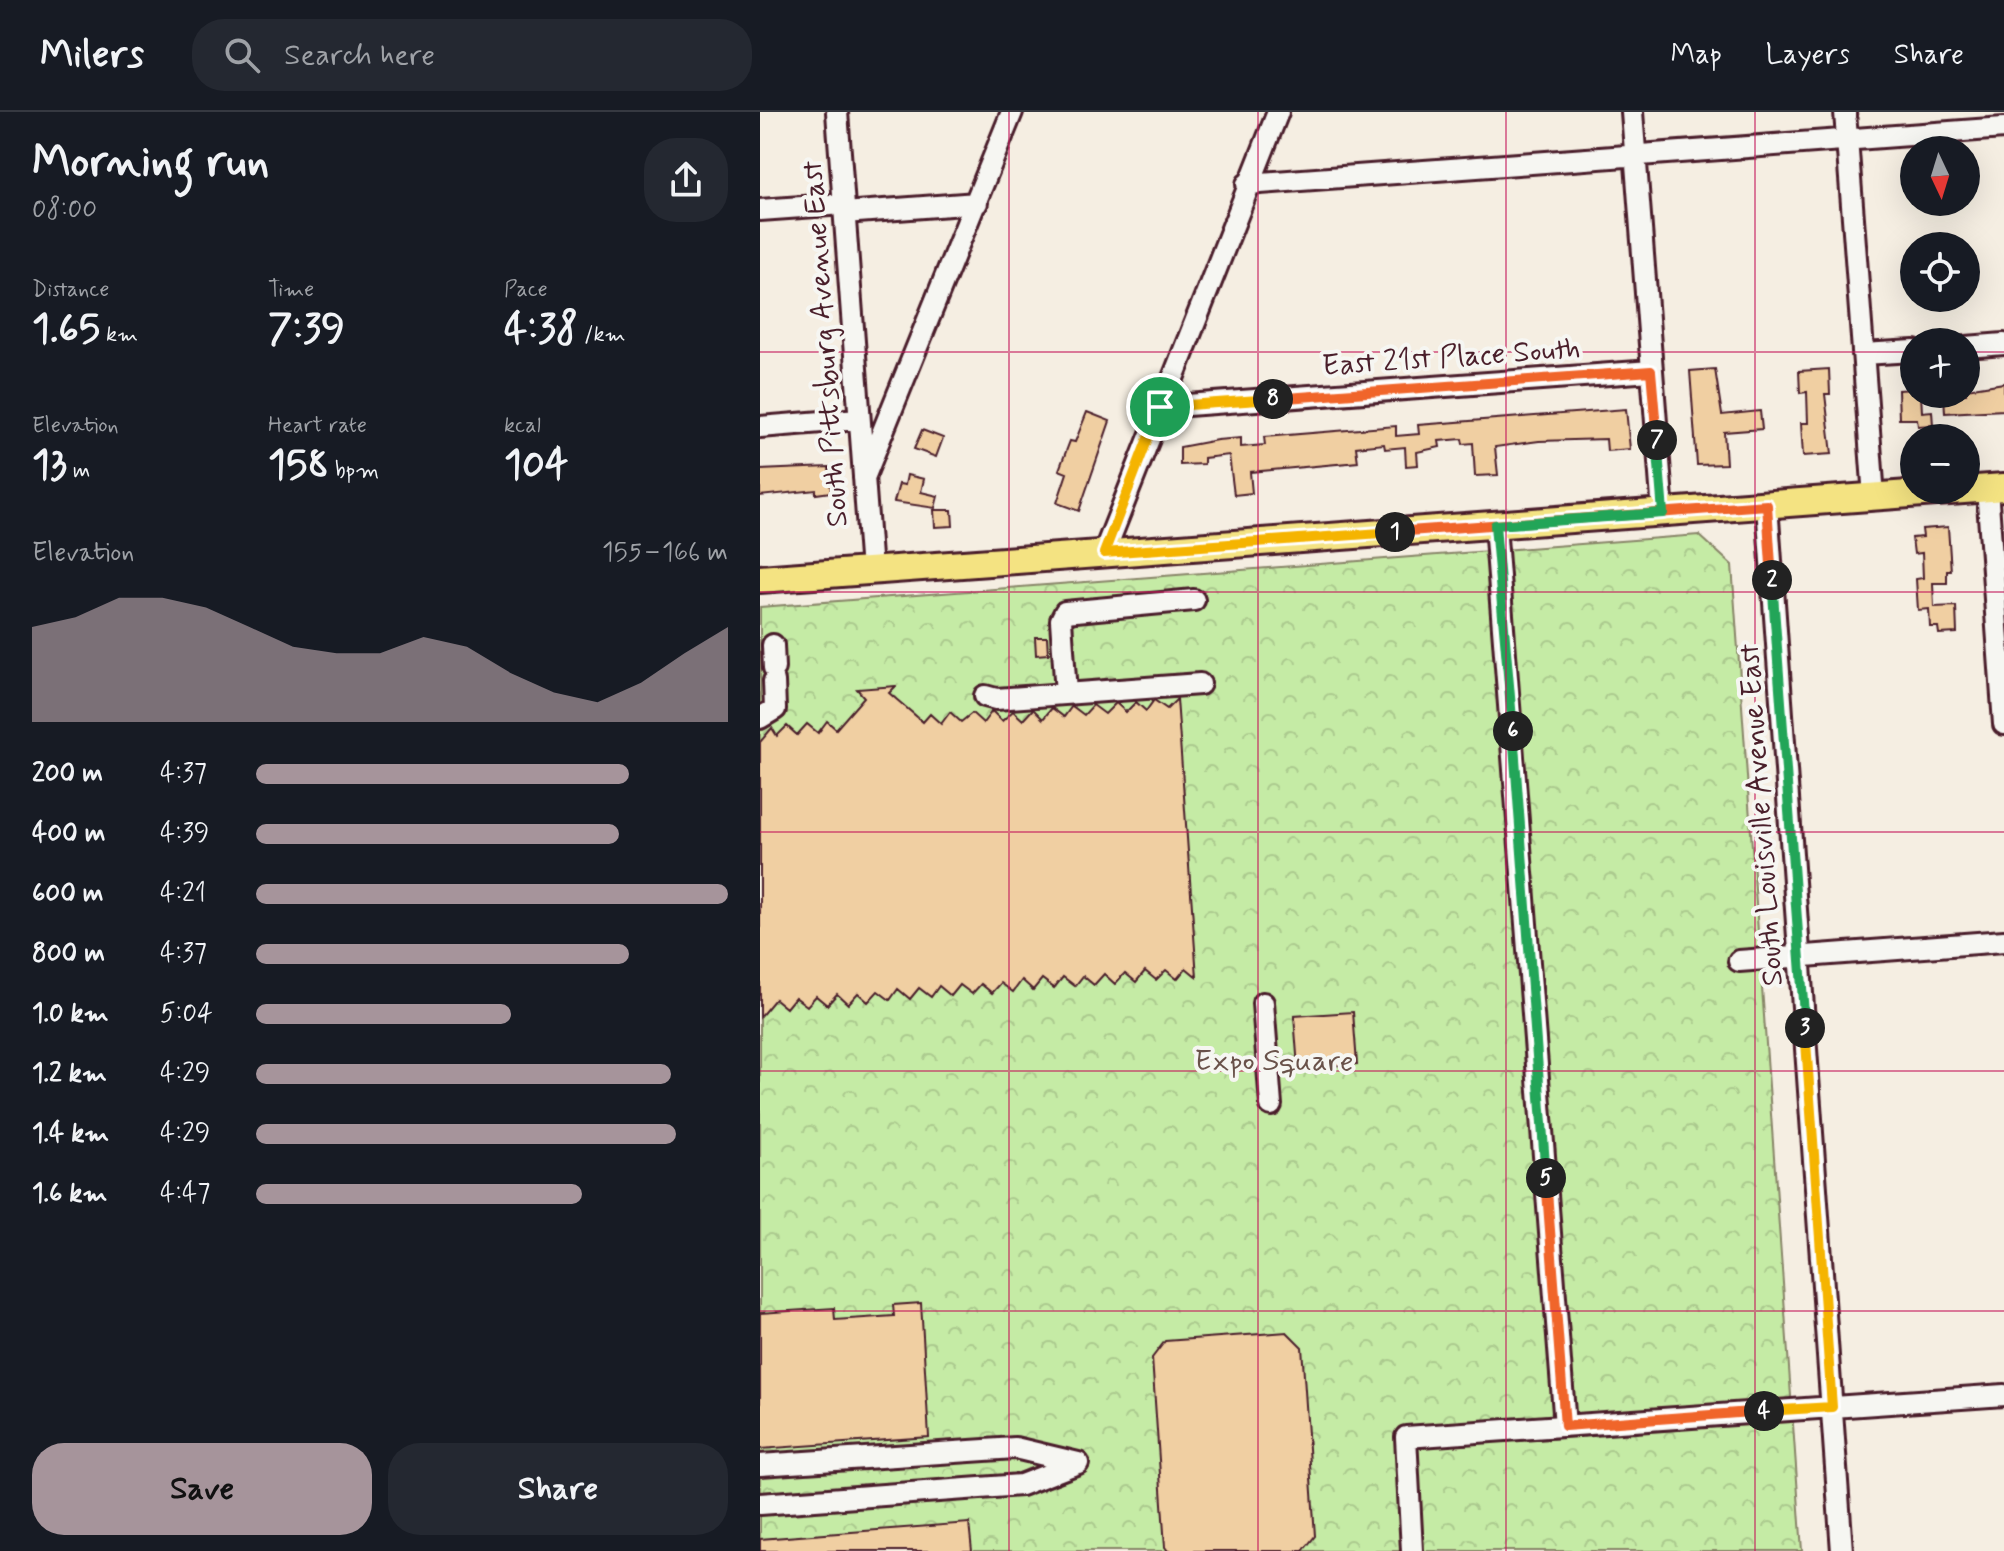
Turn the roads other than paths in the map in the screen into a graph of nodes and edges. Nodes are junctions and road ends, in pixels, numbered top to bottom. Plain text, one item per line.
1 (837, 112) edge
2 (1012, 112) edge
3 (1278, 112) edge
4 (1632, 112) edge
5 (1845, 112) edge
6 (2004, 128) edge
7 (1847, 139) junction
8 (1635, 155) junction
9 (1247, 184) junction
10 (977, 203) junction
11 (844, 208) junction
12 (760, 210) edge
13 (2004, 344) edge
14 (1980, 346) edge
15 (1900, 352) edge
16 (1863, 354) junction
17 (1651, 371) junction
18 (1160, 407) junction
19 (859, 419) junction
20 (760, 427) edge
21 (863, 482) junction
22 (1996, 488) edge
23 (1874, 497) junction
24 (1767, 505) junction
25 (1663, 513) junction
26 (1495, 525) junction
27 (1104, 553) junction
28 (871, 571) junction
29 (760, 579) edge
30 (1194, 600) dead end
31 (773, 645) dead end
32 (1200, 684) dead end
33 (1066, 694) junction
34 (985, 696) dead end
35 (760, 718) edge
36 (2004, 724) edge
37 (2004, 941) edge
38 (1800, 954) junction
39 (1739, 961) dead end
40 (1263, 1003) dead end
41 (1271, 1105) dead end
42 (2004, 1395) edge
43 (1832, 1407) junction
44 (1565, 1426) junction
45 (760, 1465) edge
46 (760, 1504) edge
47 (1412, 1551) edge
48 (1842, 1551) edge

1 - 11 street, South Pittsburg Avenue East
2 - 10 street
3 - 9 street
4 - 8 street
5 - 7 street
6 - 7 street
7 - 8 street
7 - 16 street
8 - 9 street
8 - 17 street
9 - 18 street
10 - 11 street
10 - 21 street
11 - 12 street
11 - 19 street, South Pittsburg Avenue East
13 - 14 street
15 - 16 street
16 - 23 street
17 - 18 street, East 21st Place South
17 - 25 street
18 - 27 street
19 - 20 street
19 - 21 street, South Pittsburg Avenue East
21 - 28 street, South Pittsburg Avenue East
22 - 23 main road
22 - 36 street
23 - 24 main road
24 - 25 main road
24 - 38 street, South Louisville Avenue East
25 - 26 main road
26 - 27 main road
26 - 44 street
27 - 28 main road
28 - 29 main road
30 - 33 street
31 - 35 street
32 - 33 street
33 - 34 street
37 - 38 street
38 - 39 street
38 - 43 street, South Louisville Avenue East
40 - 41 street
42 - 43 street
43 - 44 street
43 - 48 street, South Louisville Avenue East
44 - 47 street
45 - 46 street

